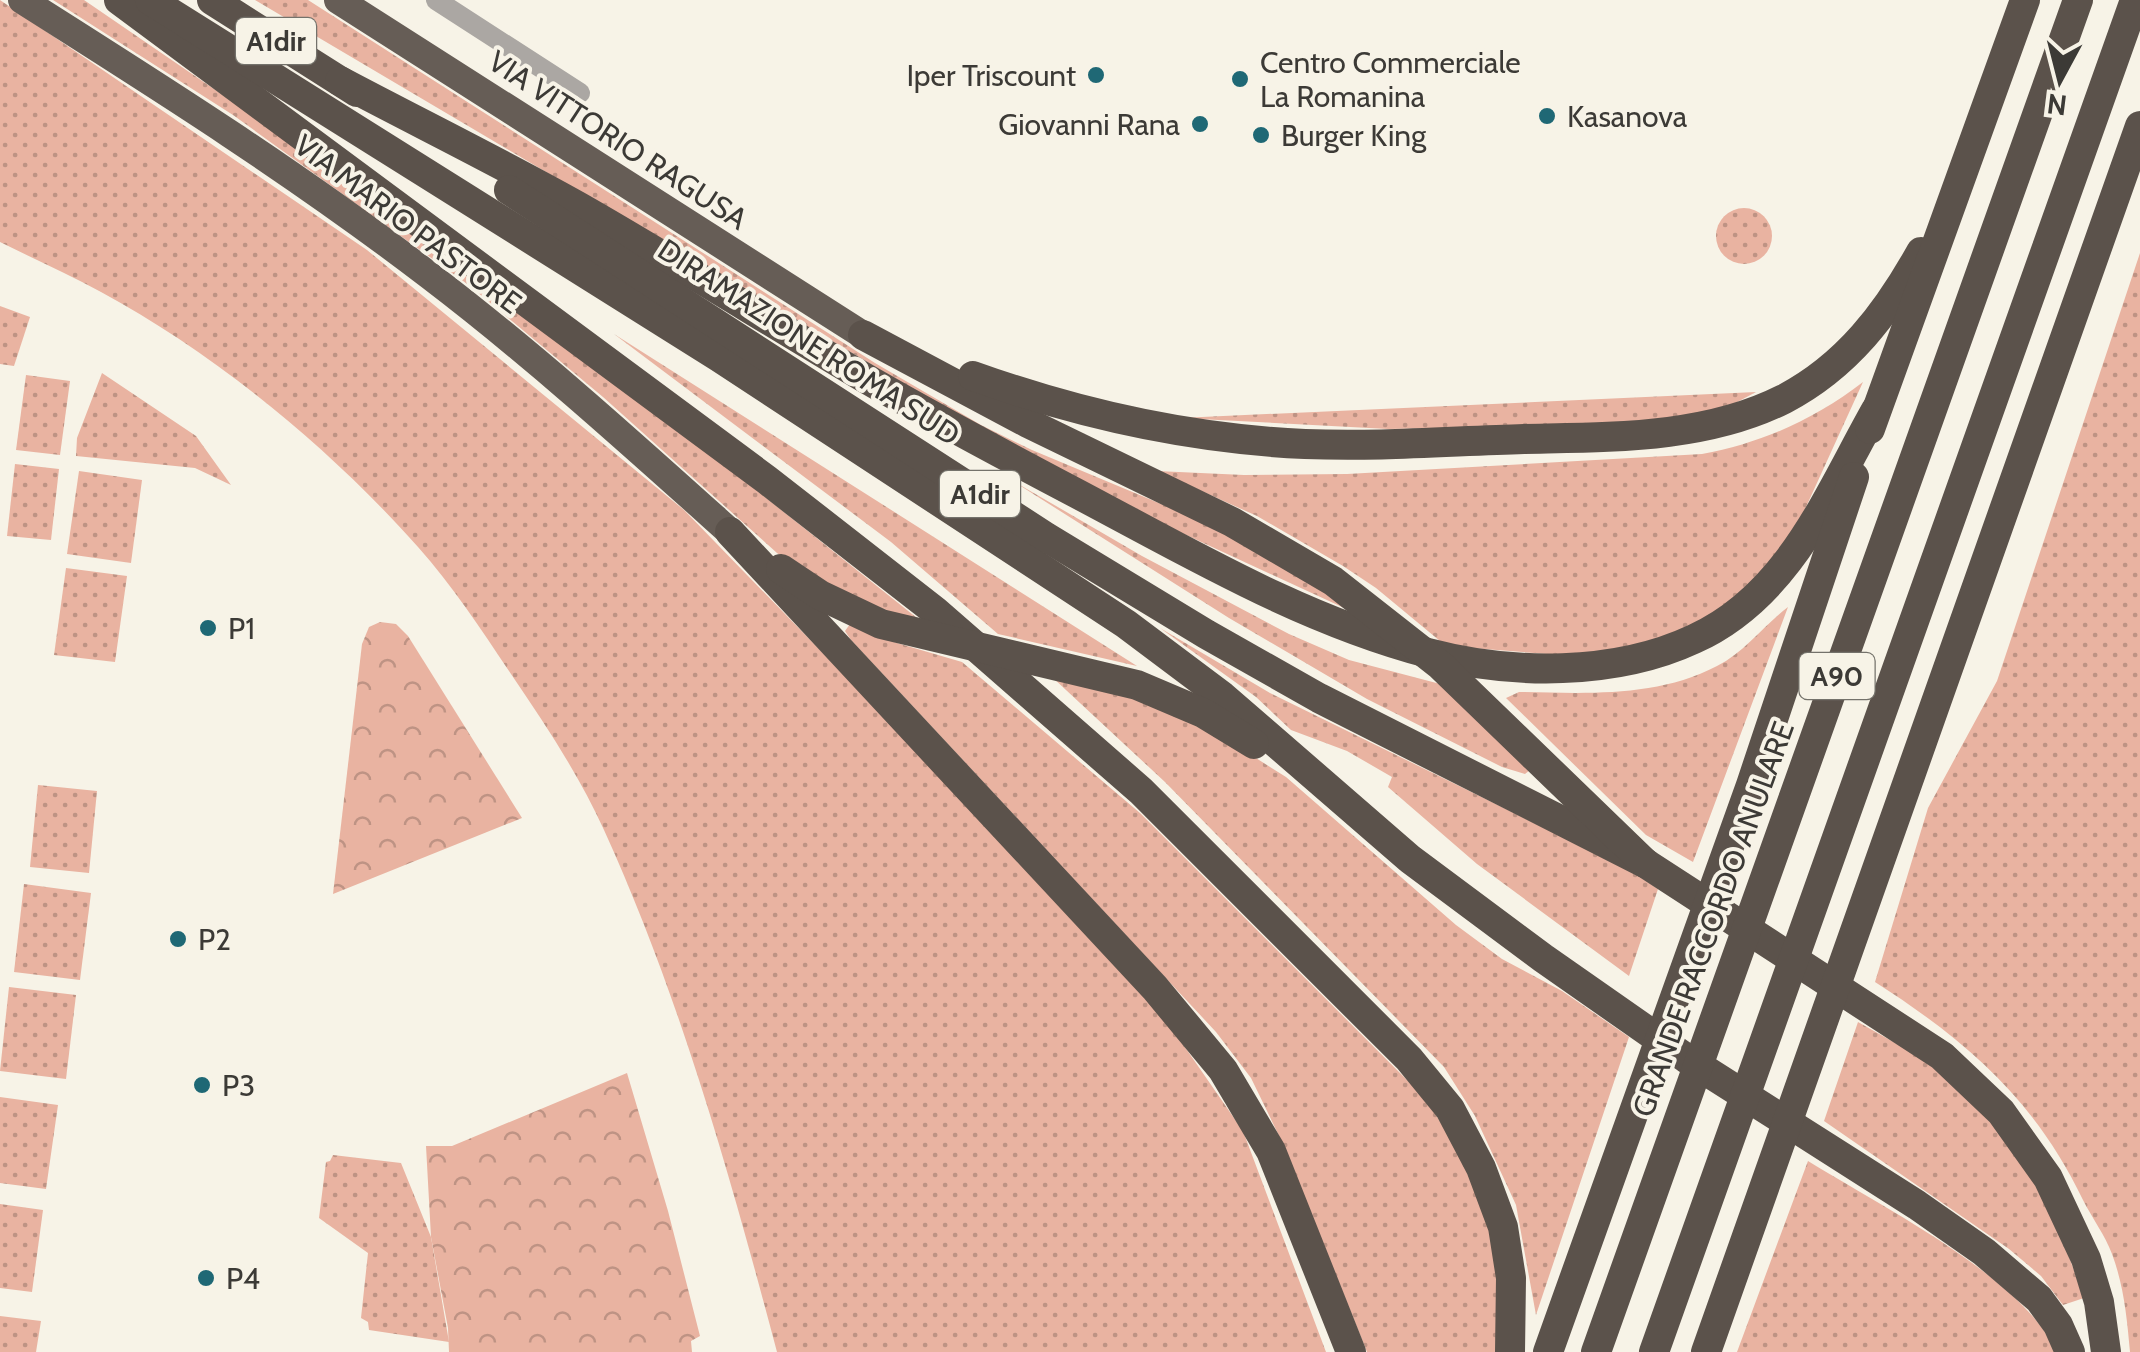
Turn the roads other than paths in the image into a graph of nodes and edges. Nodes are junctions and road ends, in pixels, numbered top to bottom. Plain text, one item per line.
1 (22, 0) edge
2 (119, 0) edge
3 (150, 0) edge
4 (212, 0) edge
5 (338, 0) edge
6 (436, 0) edge
7 (2024, 0) edge
8 (2078, 0) edge
9 (2134, 0) edge
10 (340, 81) junction
11 (580, 94) dead end
12 (2140, 126) edge
13 (1963, 175) junction
14 (863, 335) junction
15 (1876, 410) junction
16 (730, 532) junction
17 (1410, 859) junction
18 (1656, 870) junction
19 (1768, 1179) junction
20 (1351, 1352) edge
21 (1510, 1352) edge
22 (1548, 1352) edge
23 (1596, 1352) edge
24 (1654, 1352) edge
25 (1706, 1352) edge
26 (1728, 1352) edge
27 (2070, 1352) edge
28 (2106, 1352) edge

1 - 16 highway, VIA MARIO PASTORE
2 - 21 highway
3 - 17 highway, A1dir
4 - 10 highway, DIRAMAZIONE ROMA SUD / A1dir
5 - 14 highway, VIA VITTORIO RAGUSA
6 - 11 street
7 - 13 highway
8 - 23 highway, GRANDE RACCORDO ANULARE / A90
9 - 24 highway, A90
10 - 15 highway
10 - 18 highway, DIRAMAZIONE ROMA SUD / A1dir
12 - 19 highway
13 - 14 highway
13 - 15 highway
14 - 18 highway
15 - 22 highway
16 - 17 highway
16 - 20 highway
17 - 27 highway, A1dir
18 - 28 highway
19 - 25 highway
19 - 26 highway

